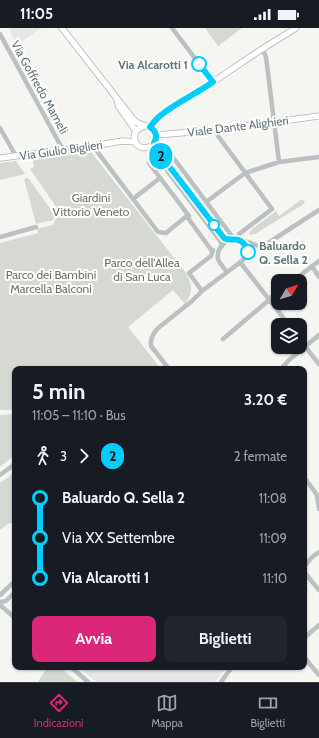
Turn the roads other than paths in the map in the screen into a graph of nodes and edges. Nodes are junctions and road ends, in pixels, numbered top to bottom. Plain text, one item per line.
1 (63, 28) edge
2 (172, 28) edge
3 (294, 29) edge
4 (0, 34) edge
5 (262, 49) junction
6 (213, 82) junction
7 (116, 98) junction
8 (319, 116) edge
9 (274, 122) junction
10 (147, 127) junction
11 (0, 128) edge
12 (216, 130) junction
13 (136, 132) junction
14 (156, 135) junction
15 (122, 141) junction
16 (136, 142) junction
17 (154, 143) junction
18 (93, 146) junction
19 (148, 148) junction
20 (63, 150) junction
21 (16, 156) junction
22 (319, 157) edge
23 (0, 158) edge
24 (161, 159) junction
25 (279, 162) junction
26 (149, 163) dead end
27 (154, 169) junction
28 (245, 173) junction
29 (160, 178) junction
30 (133, 199) junction
31 (206, 202) junction
32 (319, 210) edge
33 (188, 215) junction
34 (36, 227) dead end
35 (0, 237) edge
36 (229, 240) junction
37 (240, 240) junction
38 (222, 246) junction
39 (240, 262) junction
40 (319, 262) edge
41 (312, 266) junction
42 (227, 272) junction
43 (302, 274) edge
44 (319, 277) edge
45 (202, 291) junction
46 (269, 300) junction
47 (283, 318) edge
48 (319, 335) edge
49 (223, 339) dead end
50 (307, 344) edge
51 (307, 349) edge
52 (296, 354) edge
53 (319, 364) edge
54 (167, 366) edge
55 (284, 366) edge
56 (12, 466) edge
57 (0, 475) edge
58 (307, 481) edge
59 (319, 509) edge
60 (319, 552) edge
61 (307, 563) edge
62 (307, 576) edge
63 (12, 584) edge
64 (9, 586) junction
65 (319, 590) edge
66 (12, 592) edge
67 (0, 595) edge
68 (12, 595) edge
69 (0, 602) edge
70 (0, 605) edge
71 (12, 615) edge
72 (319, 625) edge
73 (307, 635) edge
74 (307, 661) edge
75 (74, 670) edge
76 (230, 670) edge
77 (319, 675) edge
78 (88, 682) edge
79 (221, 682) edge

1 - 7 main road
2 - 6 street
3 - 5 main road
4 - 20 street, Via Goffredo Mameli
5 - 6 main road
5 - 9 street
6 - 10 main road
7 - 10 main road
7 - 13 main road
8 - 9 main road, Viale Dante Alighieri
9 - 12 main road, Viale Dante Alighieri
9 - 25 street
10 - 13 main road
10 - 14 main road
11 - 21 street
12 - 14 main road, Viale Dante Alighieri
12 - 28 street
13 - 15 main road, Via Giulio Biglieri
13 - 16 main road
14 - 17 main road
15 - 16 main road, Via Giulio Biglieri
15 - 18 main road, Via Giulio Biglieri
16 - 19 main road
17 - 19 main road
17 - 24 street
18 - 20 main road, Via Giulio Biglieri
18 - 30 street
19 - 24 street
20 - 21 main road, Via Giulio Biglieri
21 - 23 main road, Via Giulio Biglieri
22 - 25 street
24 - 27 street
24 - 31 street
24 - 36 street
24 - 38 street
25 - 28 street
26 - 27 street
27 - 29 street
28 - 31 street
28 - 37 street
29 - 30 street
29 - 33 street
30 - 33 street
31 - 37 street
32 - 37 street
33 - 45 street
34 - 35 street
36 - 37 street
36 - 38 street
37 - 39 street
38 - 42 street
39 - 42 street
39 - 46 street
40 - 41 street
41 - 43 street
41 - 44 street
42 - 45 street
45 - 54 street
46 - 47 street
46 - 49 street
48 - 50 street
51 - 53 street
52 - 55 street
56 - 57 street
58 - 59 street
60 - 61 street
62 - 65 street
63 - 64 street
64 - 66 street
64 - 67 street
68 - 69 street
70 - 71 street
72 - 73 street
74 - 77 street
75 - 78 street
76 - 79 street

